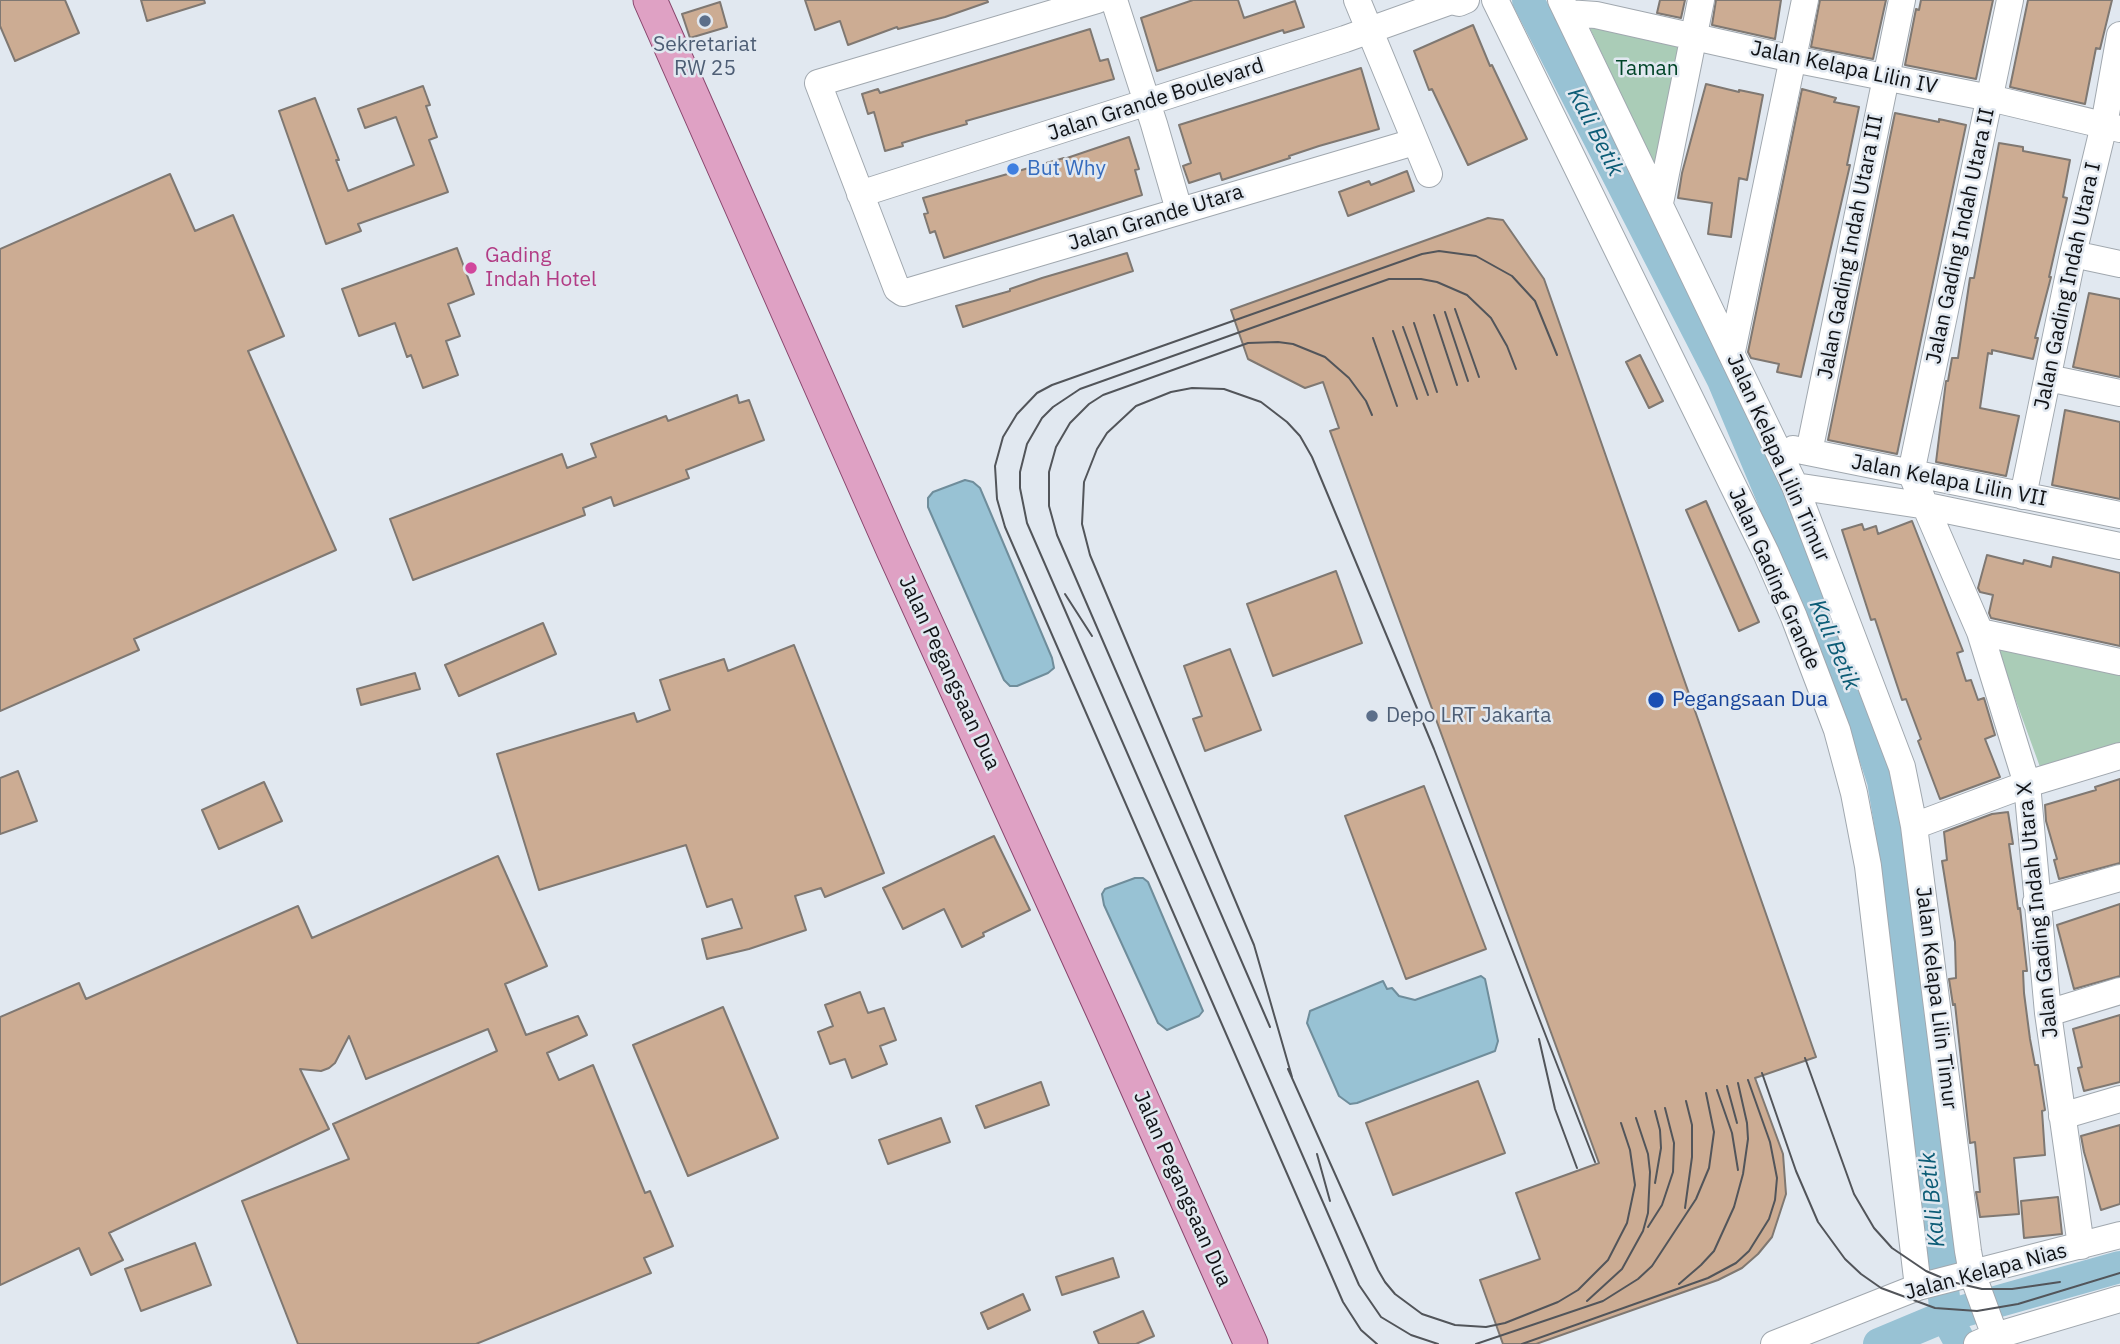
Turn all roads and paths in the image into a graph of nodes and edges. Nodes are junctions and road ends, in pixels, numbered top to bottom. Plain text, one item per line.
1 (1097, 0) edge
2 (1114, 0) edge
3 (1356, 0) edge
4 (1451, 0) edge
5 (1466, 0) edge
6 (1495, 0) edge
7 (1701, 0) edge
8 (1805, 0) edge
9 (1902, 0) edge
10 (2010, 0) edge
11 (655, 2) edge
12 (1564, 6) edge
13 (1597, 8) edge
14 (1370, 31) junction
15 (2120, 35) edge
16 (1693, 36) junction
17 (1793, 59) junction
18 (1885, 78) junction
19 (1990, 98) junction
20 (1147, 103) junction
21 (2112, 127) edge
22 (1414, 139) junction
23 (1429, 174) dead end
24 (860, 194) junction
25 (1660, 203) junction
26 (1179, 211) junction
27 (2073, 254) junction
28 (2120, 264) edge
29 (1732, 351) junction
30 (2048, 378) junction
31 (2120, 393) edge
32 (1777, 446) junction
33 (1809, 452) junction
34 (1911, 473) junction
35 (1795, 486) junction
36 (2023, 496) junction
37 (1927, 506) junction
38 (2120, 515) edge
39 (2120, 546) edge
40 (1980, 632) junction
41 (2120, 662) edge
42 (2120, 756) edge
43 (2026, 784) junction
44 (1914, 826) junction
45 (2120, 878) edge
46 (2036, 902) junction
47 (2120, 991) edge
48 (2048, 1013) junction
49 (2120, 1099) edge
50 (2062, 1116) junction
51 (2120, 1234) edge
52 (2081, 1246) junction
53 (1973, 1281) junction
54 (1927, 1284) junction
55 (2120, 1299) edge
56 (1991, 1338) edge
57 (1251, 1344) edge
58 (1774, 1344) edge

1 - 24 street
2 - 20 street
3 - 14 street
4 - 5 street, Jalan Grande Boulevard
4 - 14 street, Jalan Grande Boulevard
6 - 54 street, Jalan Gading Grande
7 - 16 street
8 - 17 street
9 - 18 street, Jalan Gading Indah Utara III
10 - 19 street, Jalan Gading Indah Utara II
11 - 57 main road, Jalan Pegangsaan Dua
12 - 13 street, Jalan Kelapa Lilin IV
12 - 25 street, Jalan Kelapa Lilin Timur
13 - 16 street, Jalan Kelapa Lilin IV
14 - 20 street, Jalan Grande Boulevard
14 - 22 street
15 - 21 street, Jalan Gading Indah Utara I
16 - 17 street, Jalan Kelapa Lilin IV
16 - 25 street
17 - 18 street, Jalan Kelapa Lilin IV
17 - 29 street
18 - 19 street, Jalan Kelapa Lilin IV
18 - 33 street, Jalan Gading Indah Utara III
19 - 21 street, Jalan Kelapa Lilin IV
19 - 34 street, Jalan Gading Indah Utara II
20 - 24 street, Jalan Grande Boulevard
20 - 26 street
21 - 27 street, Jalan Gading Indah Utara I
22 - 23 street
22 - 26 street, Jalan Grande Utara
24 - 26 street, Jalan Grande Utara
25 - 29 street, Jalan Kelapa Lilin Timur
27 - 28 street
27 - 30 street, Jalan Gading Indah Utara I
29 - 32 street, Jalan Kelapa Lilin Timur
30 - 31 street
30 - 36 street, Jalan Gading Indah Utara I
32 - 33 street, Jalan Kelapa Lilin VII
32 - 35 street, Jalan Kelapa Lilin Timur
33 - 34 street, Jalan Kelapa Lilin VII
34 - 36 street, Jalan Kelapa Lilin VII
34 - 37 street, Jalan Gading Indah Utara X
35 - 37 street, Jalan Kelapa Lilin VII
35 - 44 street, Jalan Kelapa Lilin Timur
36 - 38 street, Jalan Kelapa Lilin VII
37 - 39 street, Jalan Kelapa Lilin VII
37 - 40 street, Jalan Gading Indah Utara X
40 - 41 street
40 - 43 street, Jalan Gading Indah Utara X
42 - 43 street
43 - 44 street
43 - 46 street, Jalan Gading Indah Utara X
44 - 53 street, Jalan Kelapa Lilin Timur
45 - 46 street
46 - 48 street, Jalan Gading Indah Utara X
47 - 48 street
48 - 50 street, Jalan Gading Indah Utara X
49 - 50 street
50 - 52 street, Jalan Gading Indah Utara X
51 - 52 street, Jalan Kelapa Nias
52 - 53 street, Jalan Kelapa Nias
53 - 54 street, Jalan Kelapa Nias
53 - 56 street, Jalan Kelapa Lilin Timur
54 - 58 street, Jalan Kelapa Nias
55 - 56 street

